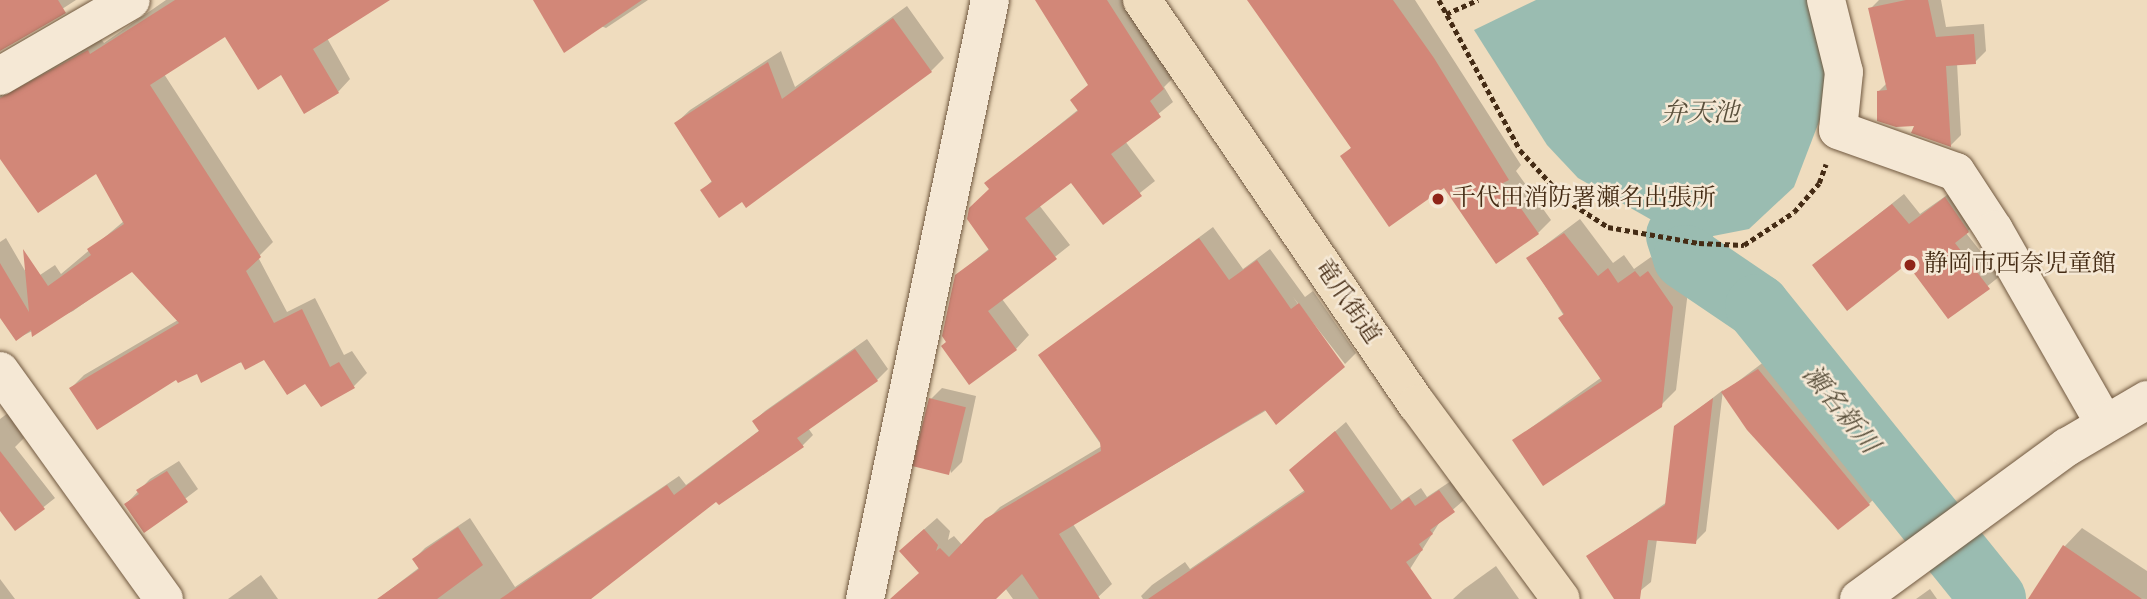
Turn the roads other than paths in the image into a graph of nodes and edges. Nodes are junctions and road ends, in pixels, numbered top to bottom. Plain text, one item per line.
1 (131, 0) edge
2 (990, 0) edge
3 (1142, 0) edge
4 (1826, 0) edge
5 (0, 76) edge
6 (0, 371) edge
7 (2147, 400) edge
8 (2104, 423) junction
9 (866, 598) edge
10 (164, 599) edge
11 (1561, 599) edge
12 (1858, 599) edge

1 - 5 street
2 - 9 street
3 - 11 main road, 竜爪街道
4 - 8 street
6 - 10 street
7 - 8 street
8 - 12 street

